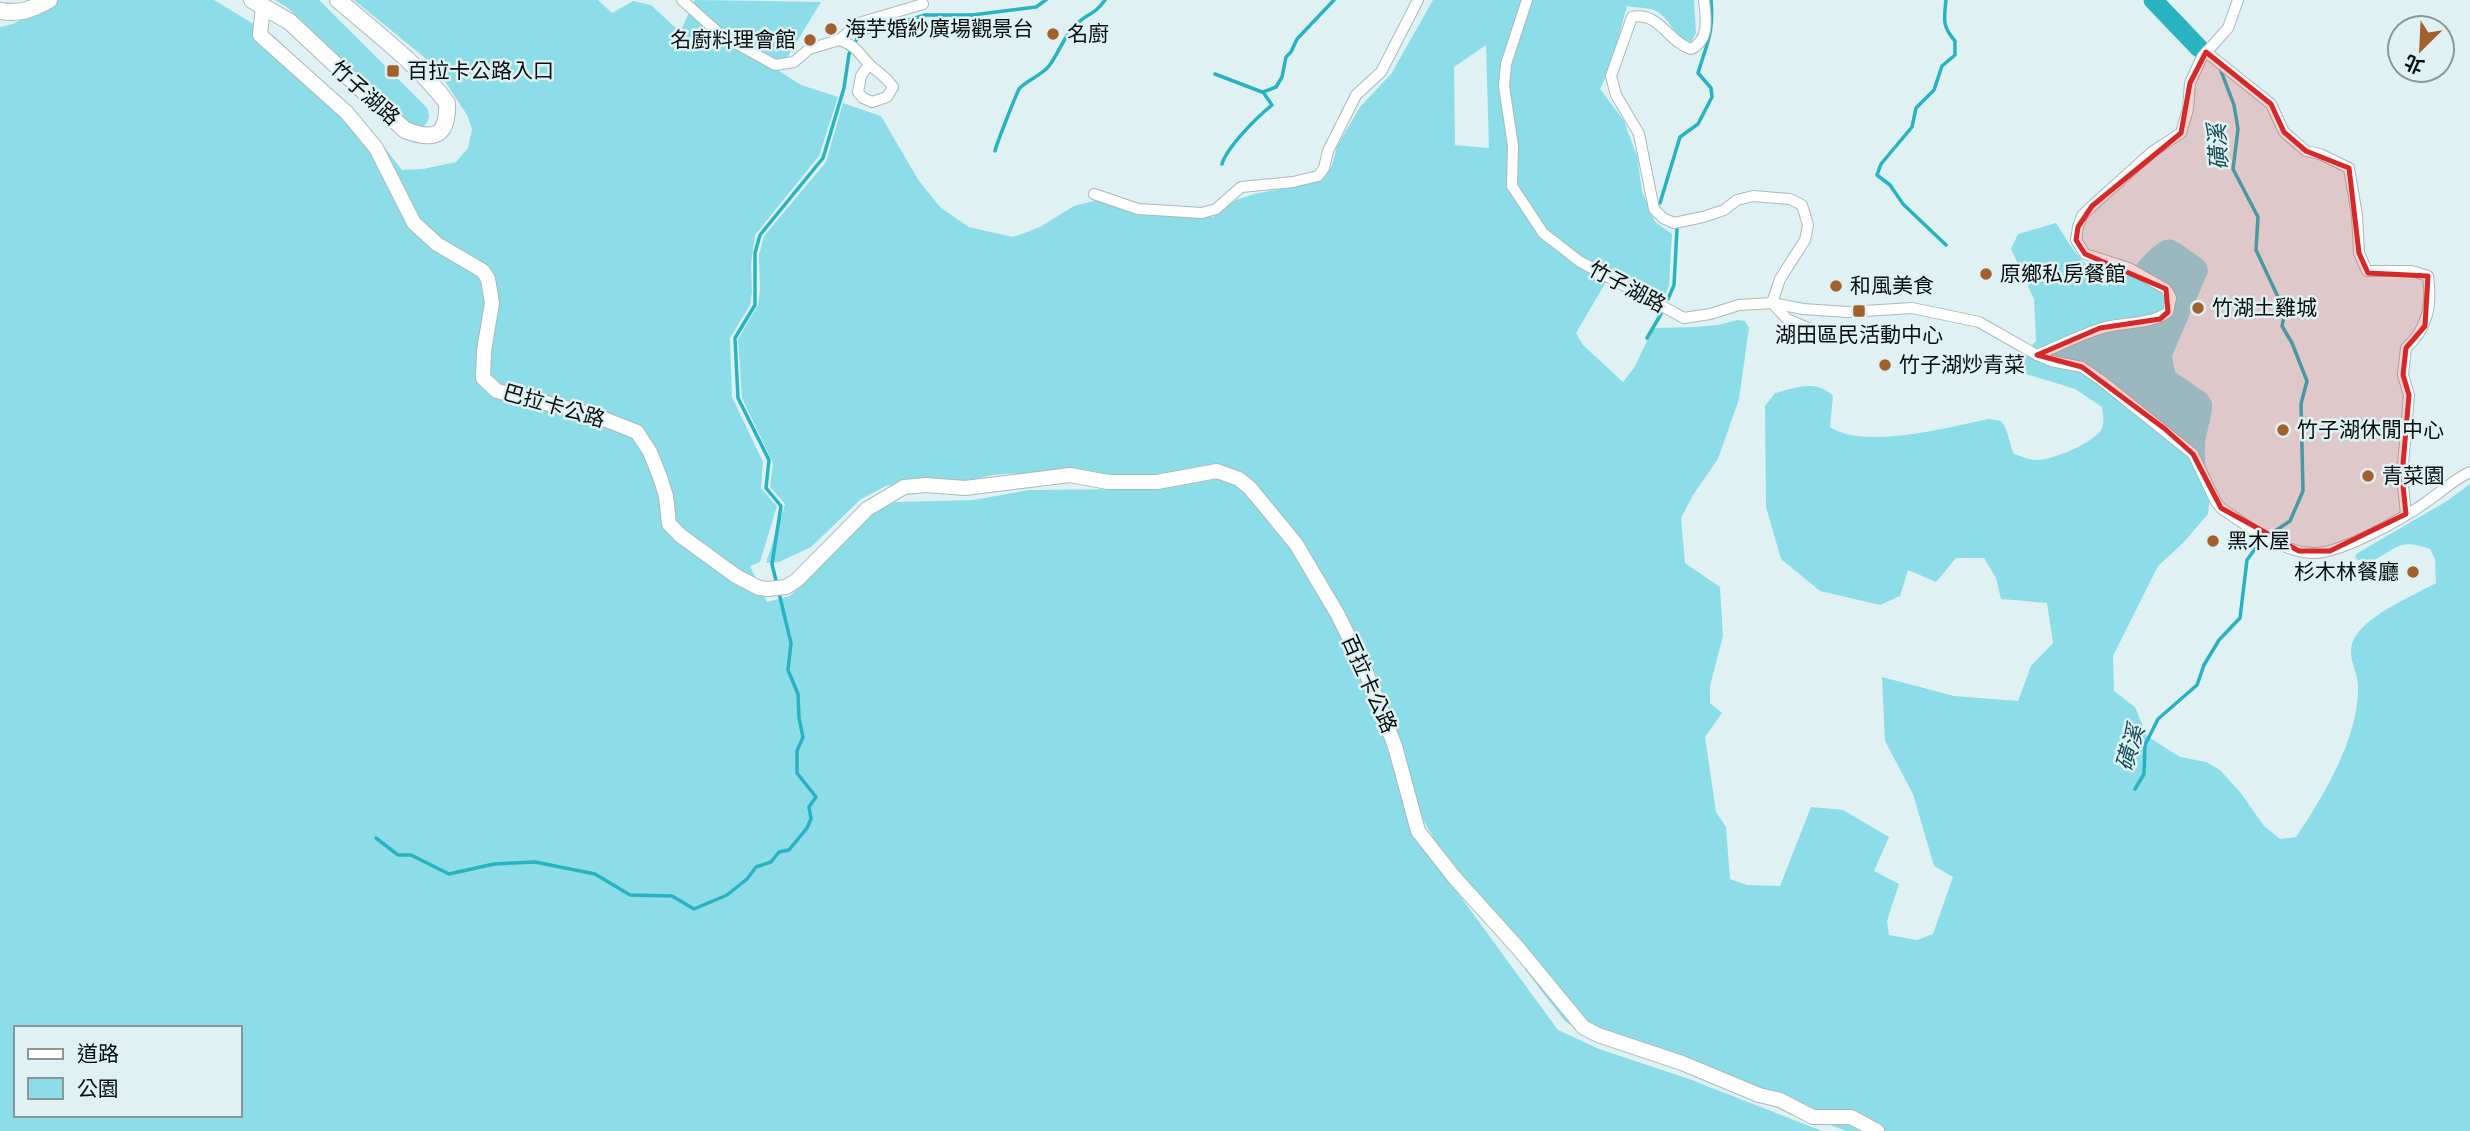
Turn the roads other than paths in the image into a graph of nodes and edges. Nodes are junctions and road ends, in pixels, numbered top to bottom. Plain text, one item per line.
1 (49, 0) edge
2 (338, 0) edge
3 (682, 0) edge
4 (1418, 0) edge
5 (1527, 0) edge
6 (1704, 0) edge
7 (2238, 0) edge
8 (258, 3) edge
9 (923, 4) dead end
10 (0, 11) edge
11 (842, 41) junction
12 (2206, 52) junction
13 (869, 64) dead end
14 (1094, 194) dead end
15 (1772, 303) junction
16 (1831, 338) dead end
17 (2037, 355) junction
18 (2470, 472) edge
19 (2406, 514) junction
20 (797, 580) joint
21 (1877, 1131) edge

1 - 10 main road
2 - 8 main road, 竹子湖路
3 - 11 street
4 - 14 street
5 - 15 street, 竹子湖路
6 - 15 street
7 - 12 street
8 - 20 main road, 巴拉卡公路
9 - 11 street
11 - 13 street
12 - 17 street
12 - 19 street
15 - 16 street
15 - 17 street, 竹子湖路
17 - 19 street, 竹子湖路
18 - 19 street, 竹子湖路
20 - 21 main road, 百拉卡公路

